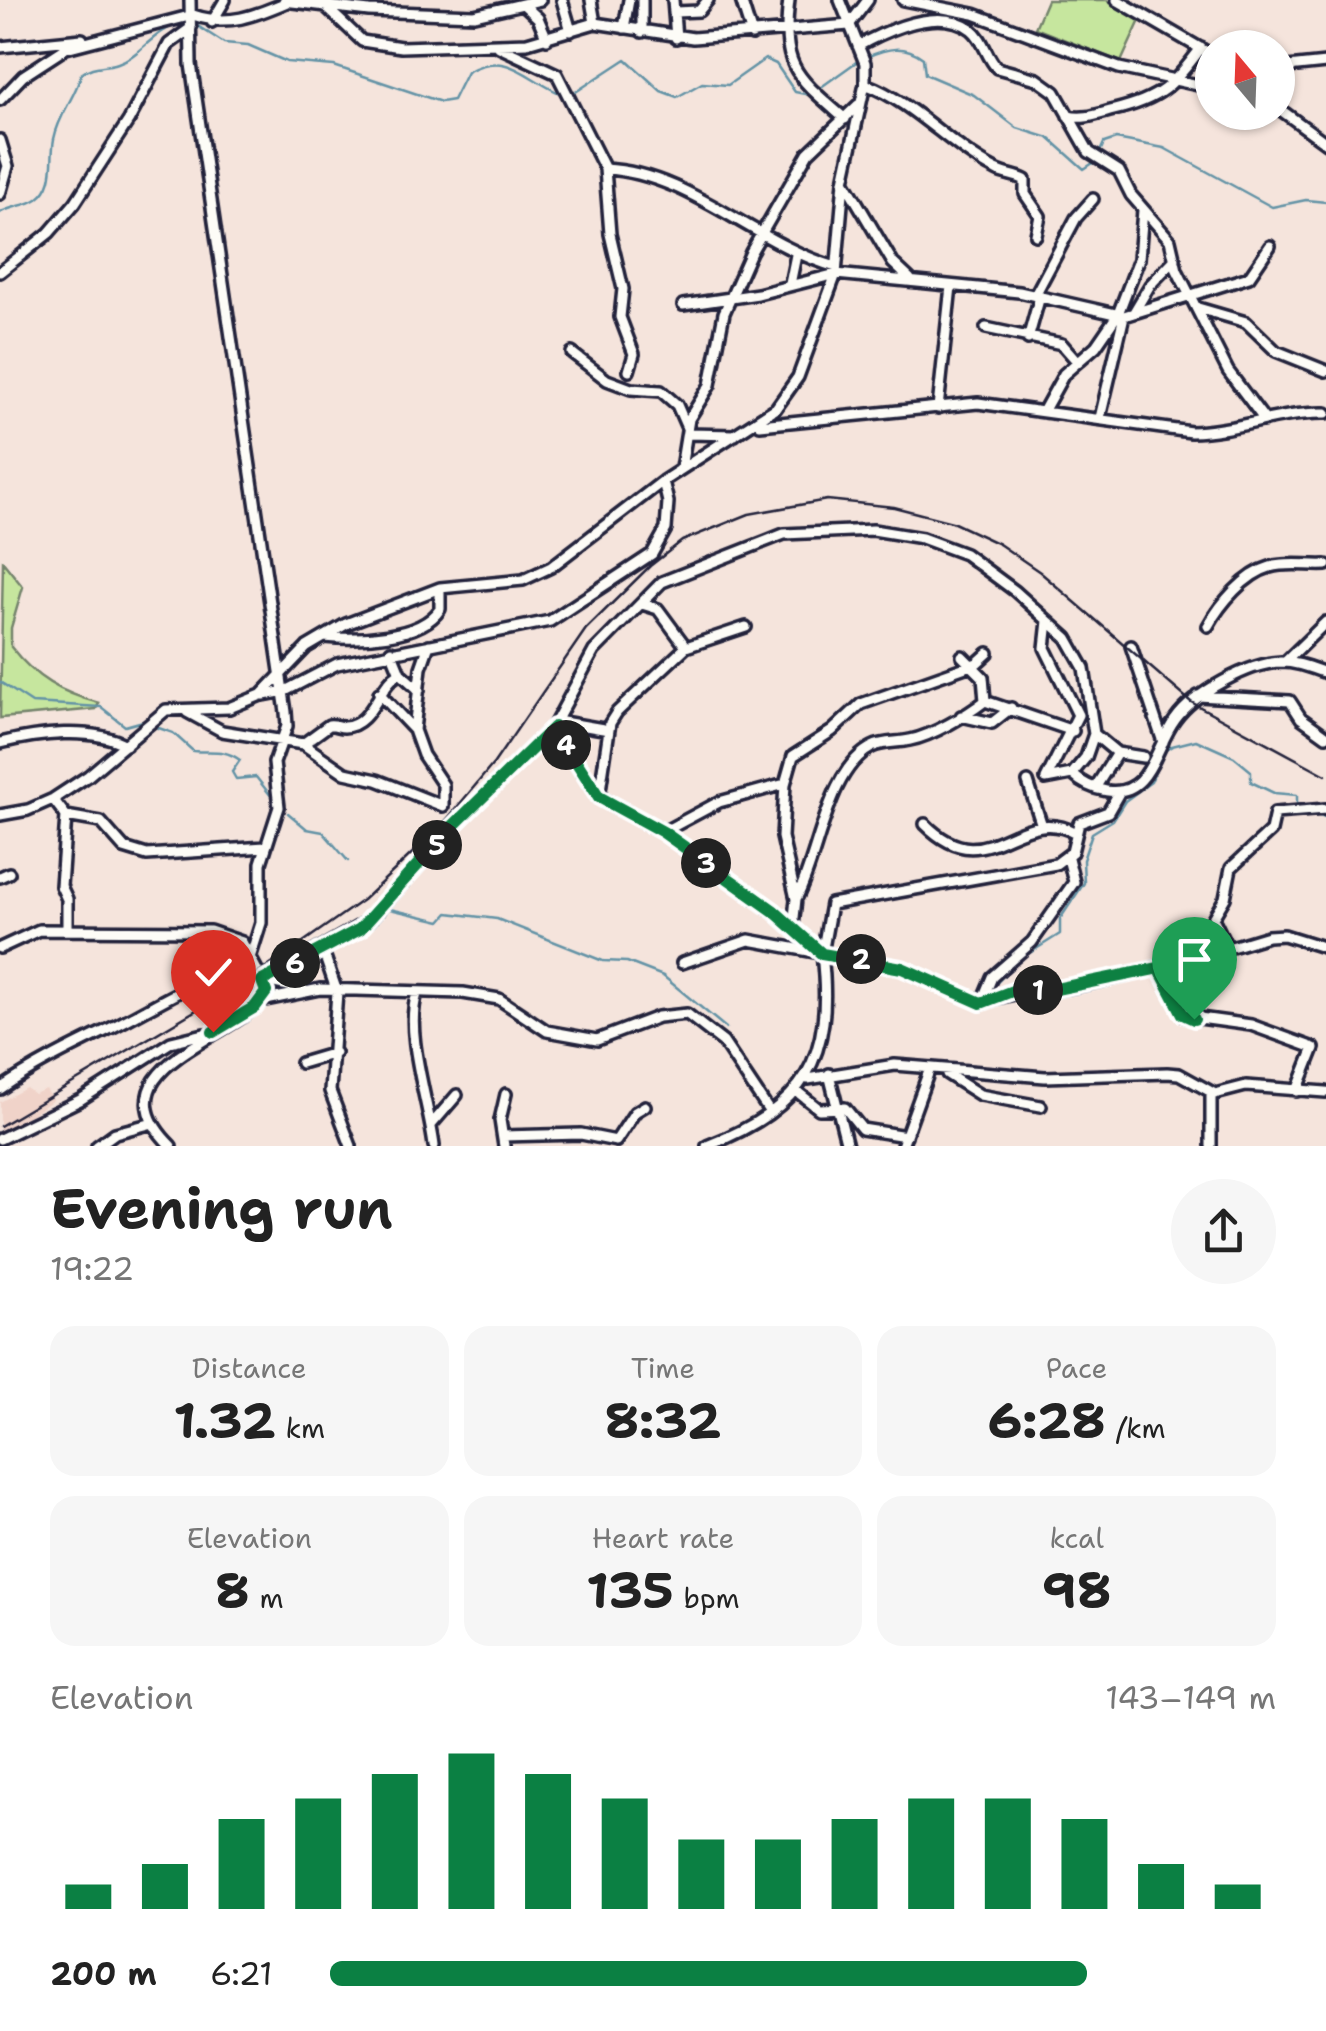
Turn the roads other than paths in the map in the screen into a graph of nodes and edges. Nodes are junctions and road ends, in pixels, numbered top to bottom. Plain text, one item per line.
1 (190, 0) edge
2 (224, 0) edge
3 (414, 0) edge
4 (540, 0) edge
5 (562, 0) edge
6 (591, 0) edge
7 (629, 0) edge
8 (642, 0) edge
9 (673, 0) edge
10 (708, 0) edge
11 (741, 0) edge
12 (790, 0) edge
13 (840, 0) edge
14 (868, 0) edge
15 (903, 0) edge
16 (1117, 0) edge
17 (287, 1) edge
18 (523, 4) junction
19 (324, 5) junction
20 (370, 6) edge
21 (411, 12) junction
22 (675, 12) junction
23 (193, 15) junction
24 (212, 22) junction
25 (595, 23) junction
26 (848, 26) junction
27 (190, 28) junction
28 (624, 28) junction
29 (571, 31) junction
30 (784, 31) junction
31 (642, 32) junction
32 (752, 35) junction
33 (676, 38) junction
34 (547, 39) junction
35 (89, 40) junction
36 (492, 44) junction
37 (1195, 45) edge
38 (0, 46) edge
39 (858, 46) junction
40 (1195, 56) edge
41 (1326, 62) edge
42 (1295, 66) edge
43 (1178, 78) junction
44 (1195, 83) edge
45 (866, 84) junction
46 (0, 100) edge
47 (860, 104) junction
48 (1068, 116) junction
49 (845, 119) junction
50 (1295, 120) edge
51 (0, 140) edge
52 (1326, 143) edge
53 (606, 170) junction
54 (844, 181) junction
55 (0, 194) edge
56 (1093, 199) dead end
57 (1143, 210) junction
58 (761, 235) junction
59 (1036, 235) dead end
60 (1270, 246) dead end
61 (796, 255) junction
62 (1175, 259) junction
63 (836, 270) junction
64 (0, 272) edge
65 (910, 279) junction
66 (790, 284) junction
67 (951, 286) junction
68 (1192, 294) junction
69 (1038, 295) junction
70 (730, 298) junction
71 (684, 305) dead end
72 (1198, 308) junction
73 (1125, 314) junction
74 (986, 328) dead end
75 (1028, 339) junction
76 (572, 353) dead end
77 (1076, 360) junction
78 (629, 371) dead end
79 (1326, 371) edge
80 (938, 408) junction
81 (1044, 410) junction
82 (1326, 413) edge
83 (1100, 418) junction
84 (1264, 419) junction
85 (757, 425) junction
86 (688, 432) junction
87 (738, 435) junction
88 (681, 469) junction
89 (662, 482) junction
90 (1326, 565) edge
91 (440, 588) junction
92 (642, 604) junction
93 (1048, 621) junction
94 (1326, 622) edge
95 (1208, 626) dead end
96 (746, 627) dead end
97 (322, 637) junction
98 (430, 645) junction
99 (1131, 646) dead end
100 (686, 647) junction
101 (392, 651) junction
102 (988, 653) dead end
103 (962, 656) dead end
104 (1285, 662) junction
105 (972, 664) junction
106 (400, 672) junction
107 (1326, 673) edge
108 (282, 674) junction
109 (419, 690) junction
110 (285, 691) junction
111 (379, 693) junction
112 (261, 696) junction
113 (1198, 696) junction
114 (985, 701) junction
115 (182, 708) junction
116 (1011, 708) junction
117 (960, 716) junction
118 (1095, 718) junction
119 (1078, 720) junction
120 (555, 724) junction
121 (414, 730) junction
122 (609, 730) junction
123 (1073, 731) junction
124 (1094, 734) junction
125 (1326, 736) edge
126 (282, 740) junction
127 (1164, 742) junction
128 (0, 744) edge
129 (303, 744) junction
130 (126, 745) junction
131 (1118, 753) junction
132 (1143, 756) dead end
133 (1072, 774) junction
134 (1028, 782) dead end
135 (785, 784) junction
136 (1095, 788) junction
137 (1120, 791) junction
138 (599, 797) junction
139 (53, 799) junction
140 (1326, 809) edge
141 (0, 814) edge
142 (66, 816) junction
143 (925, 824) dead end
144 (1042, 826) junction
145 (663, 832) junction
146 (1076, 833) junction
147 (265, 847) junction
148 (1068, 858) junction
149 (796, 899) junction
150 (793, 927) junction
151 (67, 930) junction
152 (0, 948) edge
153 (322, 948) junction
154 (1326, 948) edge
155 (1228, 949) junction
156 (822, 954) junction
157 (251, 960) junction
158 (682, 964) dead end
159 (1159, 968) junction
160 (262, 981) junction
161 (305, 990) junction
162 (337, 992) junction
163 (417, 994) junction
164 (261, 1001) junction
165 (981, 1003) junction
166 (213, 1032) junction
167 (335, 1053) junction
168 (301, 1063) dead end
169 (929, 1071) junction
170 (945, 1072) junction
171 (828, 1074) junction
172 (808, 1079) junction
173 (0, 1089) edge
174 (795, 1090) junction
175 (1297, 1091) junction
176 (1326, 1092) edge
177 (1211, 1093) junction
178 (506, 1094) dead end
179 (457, 1095) dead end
180 (645, 1106) dead end
181 (1041, 1106) dead end
182 (838, 1108) junction
183 (770, 1111) junction
184 (153, 1123) junction
185 (432, 1124) junction
186 (503, 1141) edge
187 (904, 1141) edge
188 (2, 1143) edge
189 (168, 1145) edge
190 (712, 1145) edge
191 (98, 1146) edge
192 (351, 1146) edge
193 (434, 1146) edge
194 (848, 1146) edge
195 (1210, 1146) edge

1 - 23 street
2 - 24 street
3 - 21 street
4 - 18 street
5 - 29 street
6 - 25 street
7 - 28 street
8 - 31 street
9 - 22 street
10 - 22 street
11 - 32 street
12 - 30 street
13 - 26 street
14 - 26 street
15 - 43 street
16 - 37 street
17 - 19 street
17 - 24 street
18 - 21 street
18 - 34 street
19 - 20 street
19 - 36 street
20 - 21 street
22 - 33 street
23 - 24 street
23 - 27 street
23 - 35 street
25 - 28 street
25 - 29 street
26 - 30 street
26 - 39 street
27 - 64 street
27 - 108 street
28 - 31 street
29 - 34 street
30 - 32 street
30 - 49 street
31 - 33 street
32 - 33 street
34 - 36 street
35 - 38 street
35 - 46 street
36 - 53 street
39 - 45 street
39 - 48 street
40 - 43 street
41 - 42 street
43 - 44 street
43 - 48 street
45 - 47 street
45 - 59 street
47 - 49 street
47 - 54 street
48 - 57 street
49 - 58 street
50 - 52 street
51 - 55 street
53 - 58 street
53 - 78 street
54 - 63 street
54 - 65 street
56 - 69 street
57 - 62 street
57 - 73 street
58 - 61 street
58 - 70 street
60 - 68 street
61 - 63 street
61 - 66 street
62 - 68 street
62 - 73 street
63 - 65 street
63 - 66 street
63 - 85 street
65 - 67 street
66 - 70 street
67 - 69 street
67 - 80 street
68 - 72 street
68 - 73 street
69 - 73 street
69 - 75 street
70 - 71 street
70 - 86 street
72 - 79 street
72 - 84 street
73 - 77 street
73 - 83 street
74 - 75 street
75 - 77 street
76 - 86 street
77 - 81 street
80 - 81 street
80 - 85 street
81 - 83 street
82 - 84 street
83 - 84 street
85 - 87 street
86 - 87 street
86 - 88 street
87 - 88 street
88 - 89 street
89 - 91 street
89 - 98 street
90 - 95 street
91 - 97 street
91 - 97 street
92 - 93 street
92 - 100 street
92 - 120 street
93 - 118 street
93 - 119 street
94 - 104 street
96 - 100 street
97 - 108 street
98 - 101 street
98 - 109 street
99 - 127 street
100 - 122 street
101 - 106 street
101 - 110 street
102 - 105 street
103 - 105 street
104 - 107 street
104 - 113 street
105 - 114 street
105 - 135 street
106 - 109 street
106 - 111 street
108 - 110 street
108 - 112 street
109 - 121 street
110 - 112 street
110 - 126 street
111 - 121 street
111 - 129 street
112 - 115 street
113 - 125 street
113 - 127 street
114 - 116 street
114 - 117 street
115 - 126 street
115 - 130 street
116 - 117 street
116 - 123 street
117 - 149 street
118 - 119 street
118 - 124 street
119 - 123 street
120 - 122 street
120 - 138 street
120 - 153 street
121 - 129 street
122 - 138 street
123 - 133 street
124 - 131 street
124 - 133 street
126 - 129 street
126 - 147 street
127 - 137 street
128 - 130 street
130 - 139 street
131 - 132 street
131 - 136 street
133 - 136 street
134 - 144 street
135 - 145 street
135 - 149 street
136 - 137 street
137 - 146 street
138 - 145 street
139 - 141 street
139 - 142 street
140 - 155 street
142 - 147 street
142 - 151 street
143 - 144 street
144 - 146 street
145 - 150 street
146 - 148 street
147 - 157 street
148 - 156 street
148 - 165 street
149 - 150 street
150 - 156 street
151 - 152 street
151 - 157 street
153 - 160 street
153 - 162 street
154 - 155 street
155 - 159 street
156 - 158 street
156 - 165 street
156 - 172 street
157 - 160 street
157 - 173 street
159 - 165 street
159 - 175 street
160 - 161 street
160 - 164 street
161 - 162 street
161 - 164 street
162 - 163 street
162 - 167 street
163 - 183 street
163 - 185 street
164 - 166 street
166 - 184 street
166 - 188 street
167 - 168 street
167 - 192 street
169 - 170 street
169 - 171 street
169 - 187 street
170 - 177 street
170 - 181 street
171 - 172 street
171 - 182 street
172 - 174 street
174 - 182 street
174 - 183 street
175 - 176 street
175 - 177 street
177 - 195 street
178 - 186 street
179 - 185 street
180 - 186 street
182 - 187 street
182 - 194 street
183 - 190 street
184 - 189 street
184 - 191 street
185 - 193 street

